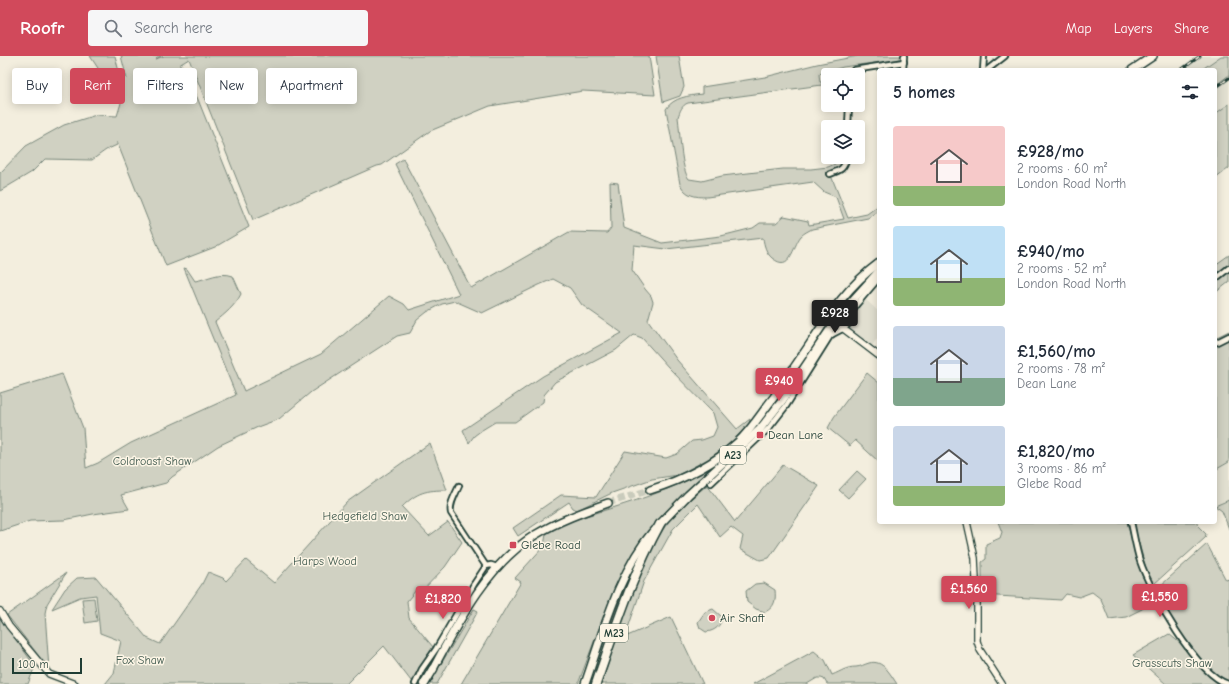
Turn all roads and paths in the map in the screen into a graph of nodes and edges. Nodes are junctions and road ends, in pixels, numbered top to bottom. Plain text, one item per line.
1 (904, 56) edge
2 (984, 56) edge
3 (1005, 56) edge
4 (1153, 56) edge
5 (904, 62) junction
6 (865, 68) edge
7 (903, 68) edge
8 (983, 68) edge
9 (990, 68) edge
10 (1135, 68) edge
11 (845, 164) edge
12 (830, 174) dead end
13 (877, 265) edge
14 (1229, 268) edge
15 (877, 273) edge
16 (1217, 277) edge
17 (877, 280) edge
18 (863, 292) junction
19 (828, 317) junction
20 (834, 323) junction
21 (844, 330) junction
22 (830, 336) junction
23 (1229, 336) edge
24 (823, 339) junction
25 (1217, 342) edge
26 (877, 355) edge
27 (711, 483) dead end
28 (459, 486) dead end
29 (650, 490) tunnel mouth
30 (608, 503) tunnel mouth
31 (660, 524) junction
32 (967, 524) edge
33 (1131, 524) edge
34 (486, 566) junction
35 (497, 567) junction
36 (0, 611) edge
37 (434, 669) junction
38 (75, 684) edge
39 (415, 684) edge
40 (419, 684) edge
41 (424, 684) edge
42 (585, 684) edge
43 (596, 684) edge
44 (1002, 684) edge
45 (1228, 684) edge

1 - 5 street
2 - 8 street
3 - 9 street
4 - 10 main road
5 - 6 street
5 - 7 street
11 - 12 street
13 - 19 main road, A23
14 - 16 street
15 - 18 main road, A23
17 - 18 street
18 - 20 main road, A23
18 - 21 street
19 - 20 street
19 - 29 main road, A23
20 - 21 street
20 - 24 main road, A23
21 - 22 street
21 - 26 street
22 - 24 street
22 - 27 street
23 - 25 street
24 - 31 main road, A23
28 - 34 street
30 - 35 main road
31 - 42 main road, A23
31 - 43 highway, M23
32 - 44 street
33 - 45 street
34 - 35 street
34 - 39 street
35 - 37 main road
36 - 38 street
37 - 40 main road
37 - 41 highway

